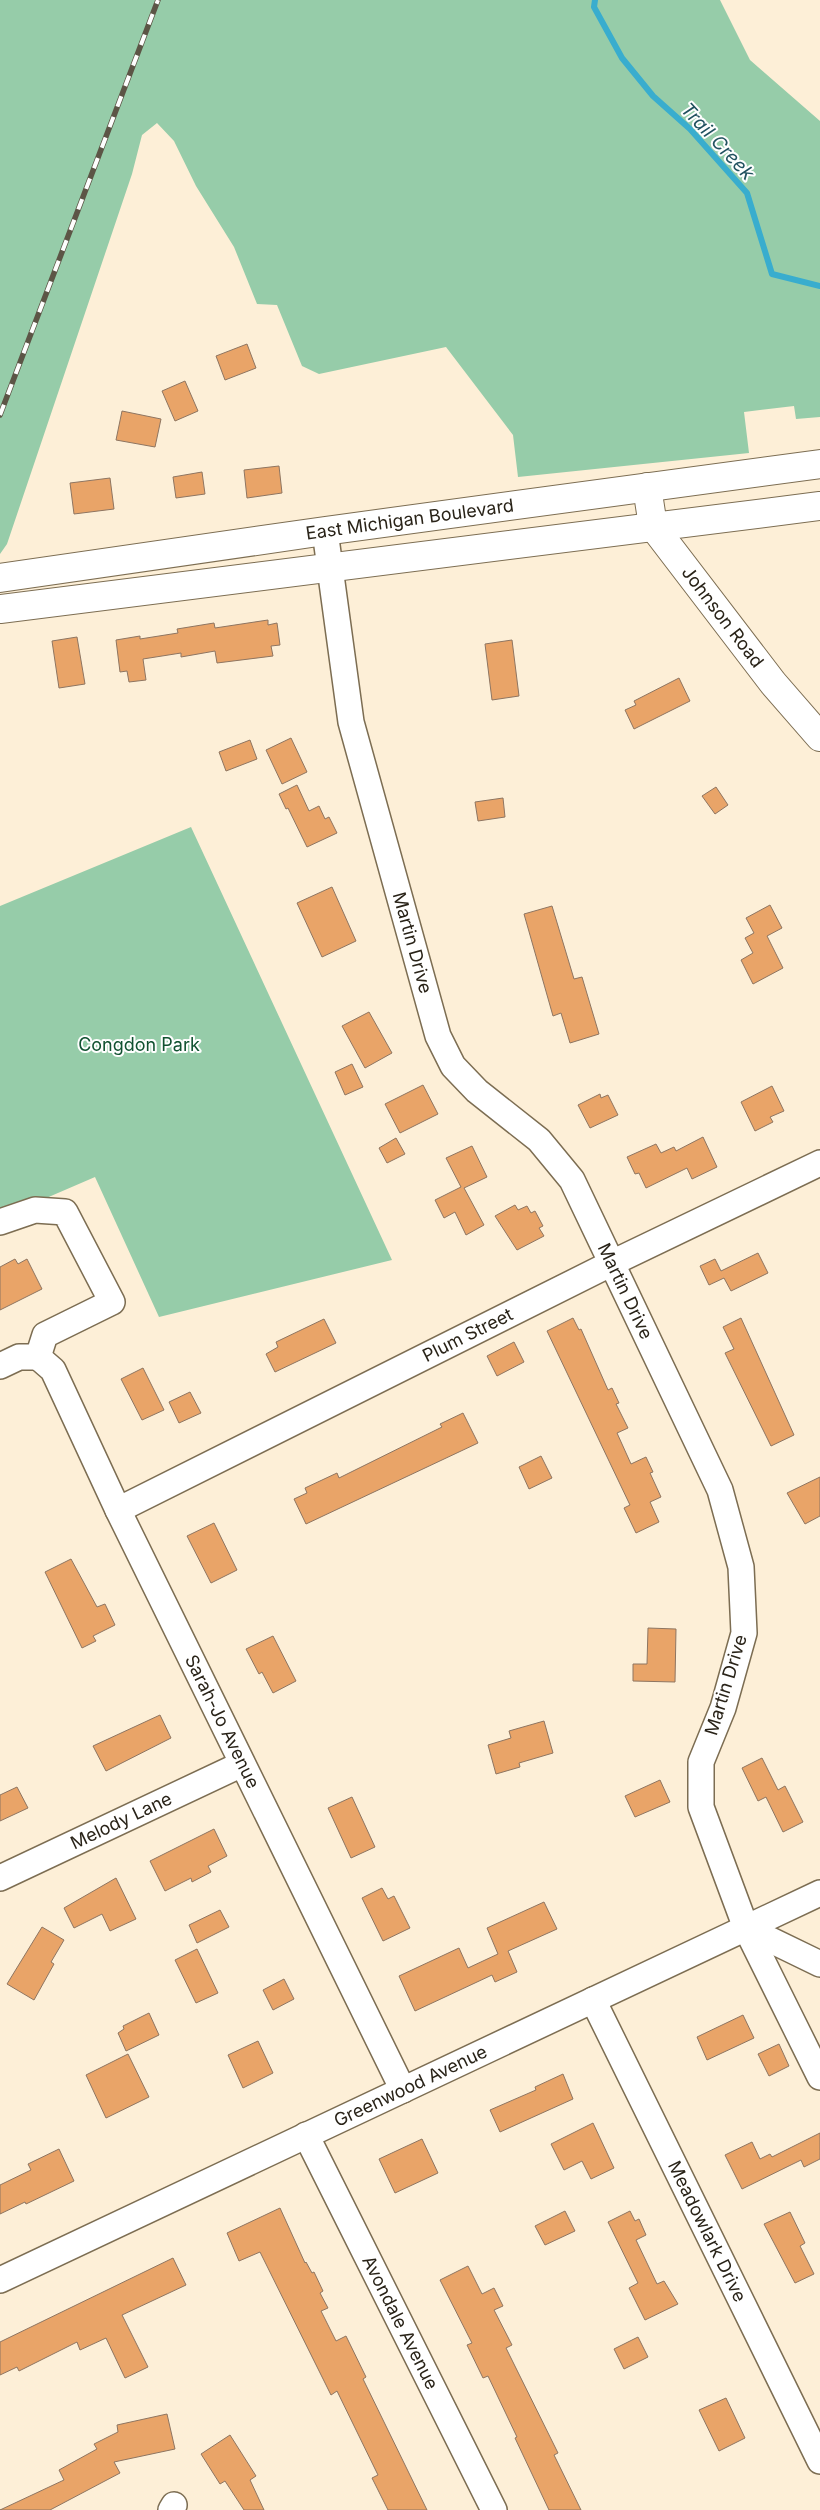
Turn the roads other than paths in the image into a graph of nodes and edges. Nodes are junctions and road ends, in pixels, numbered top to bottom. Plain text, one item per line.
1 (820, 464) edge
2 (647, 487) junction
3 (820, 506) edge
4 (653, 526) junction
5 (325, 531) junction
6 (329, 567) junction
7 (0, 578) edge
8 (0, 609) edge
9 (820, 737) edge
10 (820, 1163) edge
11 (0, 1222) edge
12 (612, 1263) junction
13 (38, 1357) junction
14 (0, 1366) edge
15 (118, 1510) junction
16 (242, 1764) junction
17 (0, 1878) edge
18 (820, 1893) edge
19 (746, 1928) junction
20 (820, 1964) edge
21 (593, 2000) junction
22 (820, 2077) edge
23 (402, 2090) junction
24 (306, 2135) junction
25 (0, 2280) edge
26 (820, 2461) edge
27 (494, 2510) edge

1 - 2 main road, East Michigan Boulevard
2 - 4 main road, Johnson Road
2 - 5 main road, East Michigan Boulevard
3 - 4 main road, East Michigan Boulevard
4 - 6 main road, East Michigan Boulevard
4 - 9 main road, Johnson Road
5 - 6 street, Martin Drive
5 - 7 main road, East Michigan Boulevard
6 - 8 main road, East Michigan Boulevard
6 - 12 street, Martin Drive
10 - 12 street, Plum Street
11 - 13 street
12 - 15 street, Plum Street
12 - 19 street, Martin Drive
13 - 14 street
13 - 15 street, Sarah-Jo Avenue
15 - 16 street, Sarah-Jo Avenue
16 - 17 street, Melody Lane
16 - 23 street, Sarah-Jo Avenue
18 - 19 street, Greenwood Avenue
19 - 20 street
19 - 21 street, Greenwood Avenue
19 - 22 street, Martin Drive
21 - 23 street, Greenwood Avenue
21 - 26 street, Meadowlark Drive
23 - 24 street, Greenwood Avenue
24 - 25 street, Greenwood Avenue
24 - 27 street, Avondale Avenue

